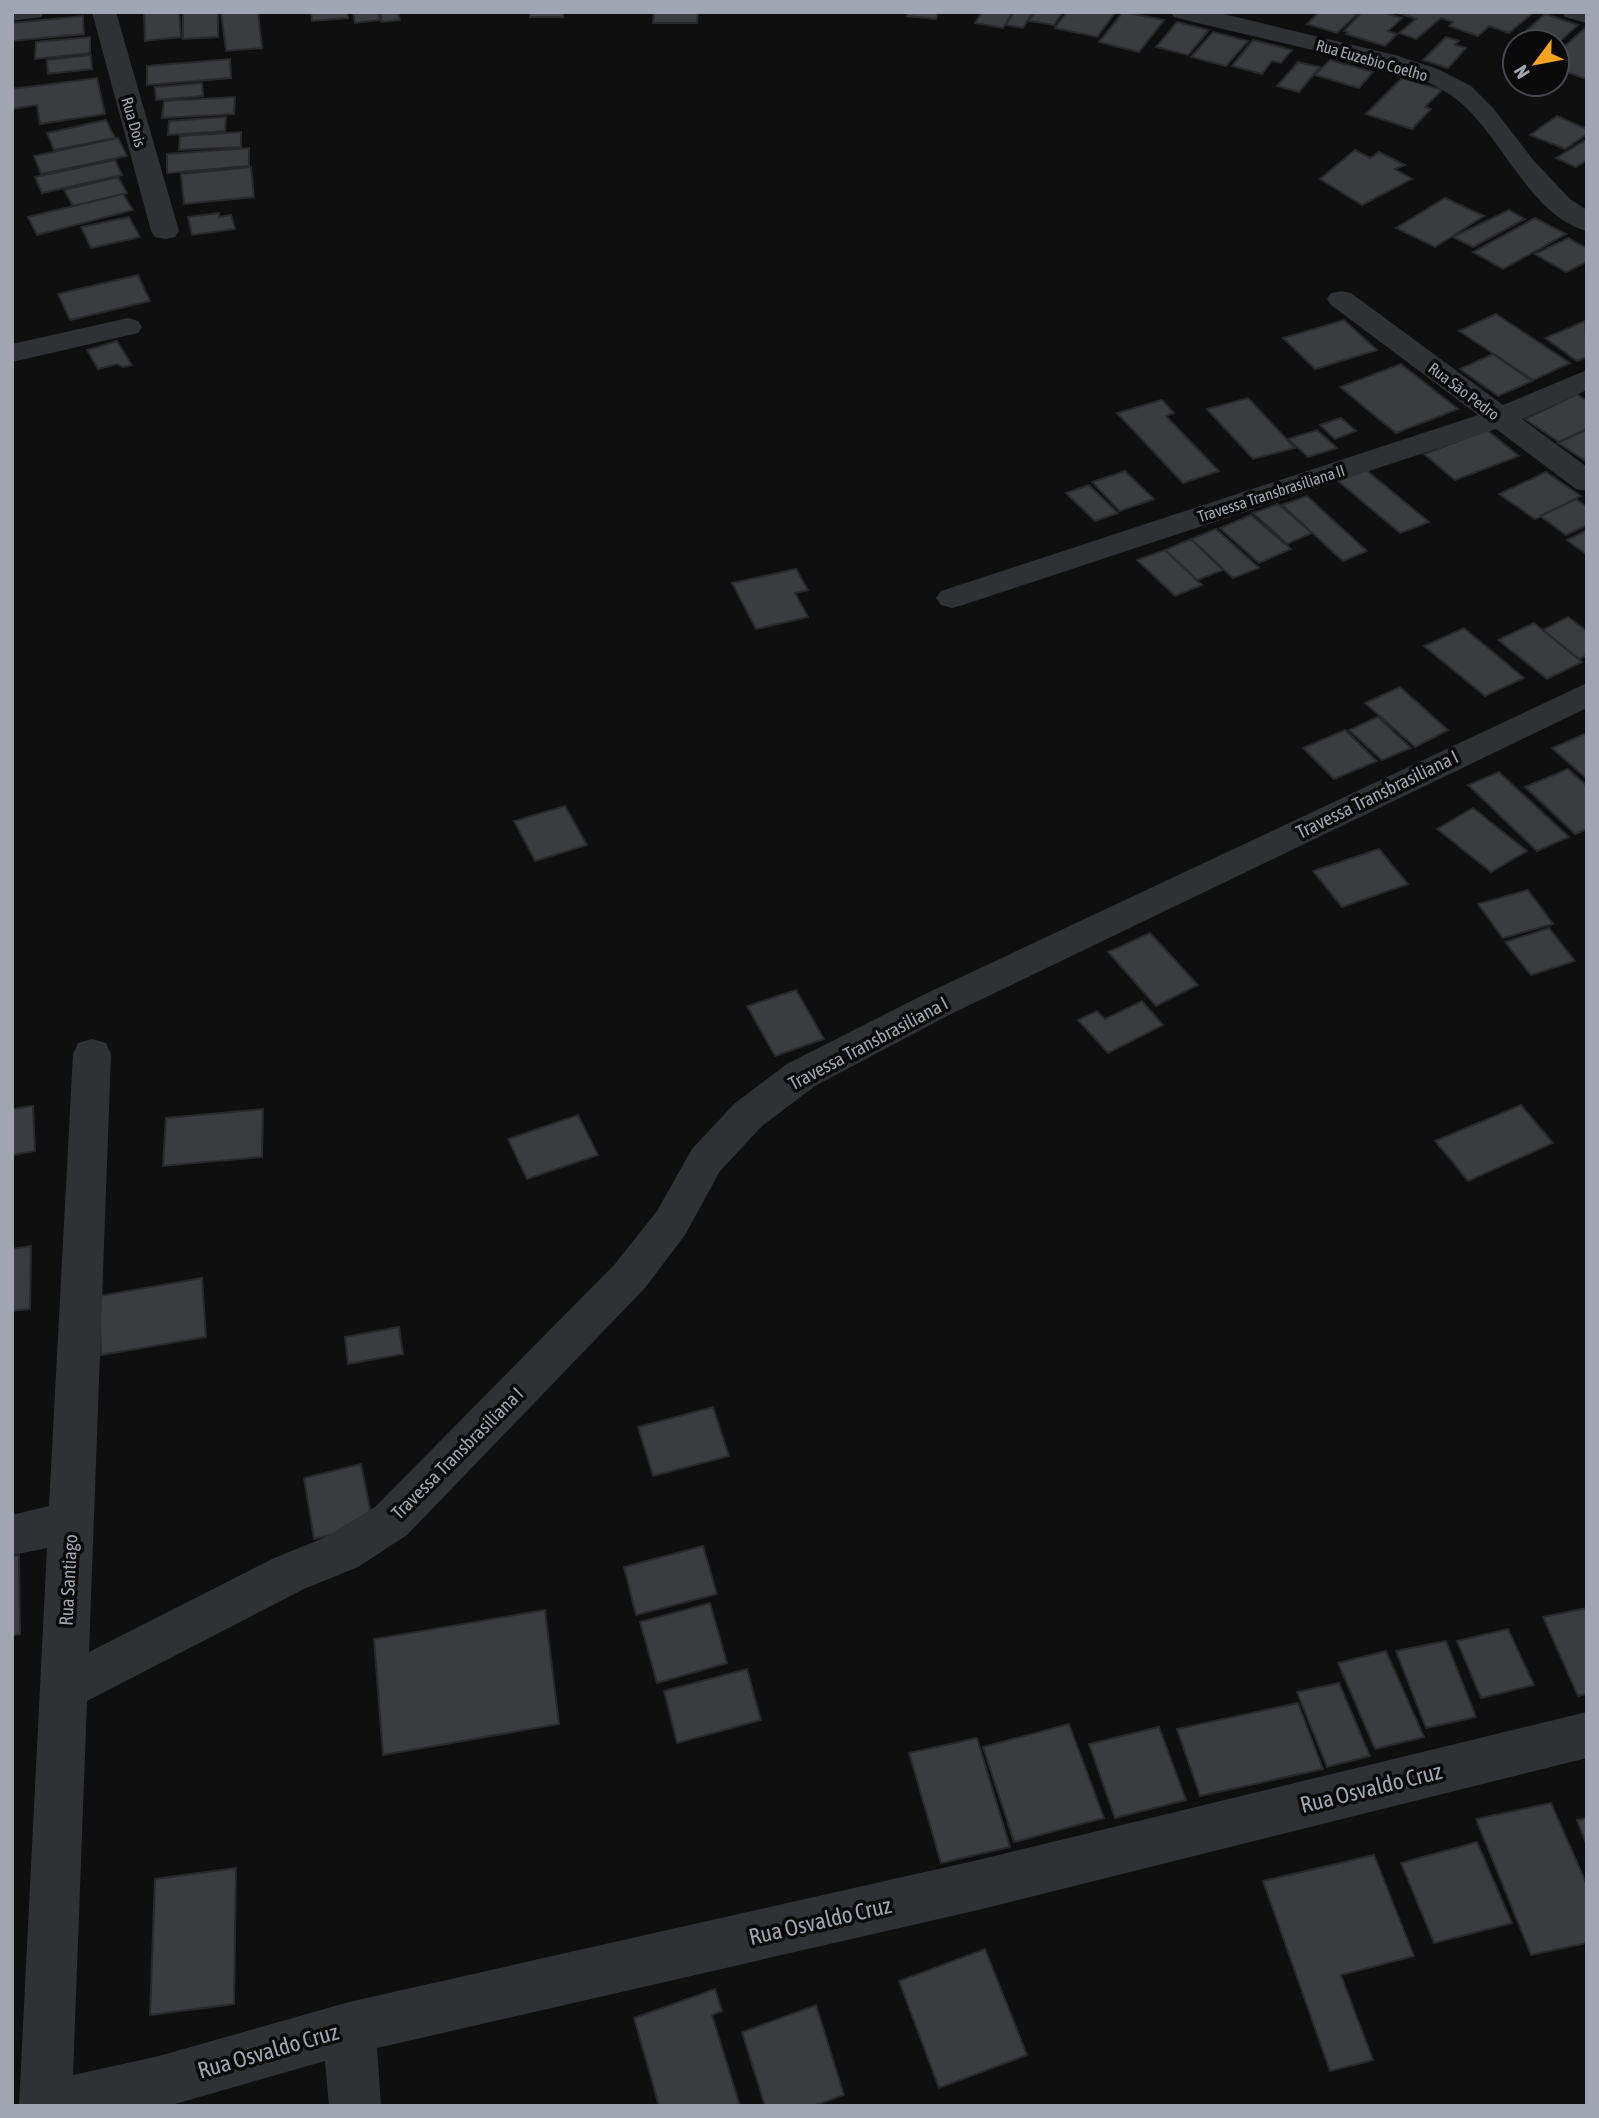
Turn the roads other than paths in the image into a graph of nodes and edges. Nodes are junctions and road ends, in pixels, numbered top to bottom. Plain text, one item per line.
1 (32, 12) edge
2 (104, 12) edge
3 (1184, 12) edge
4 (1574, 12) edge
5 (12, 14) edge
6 (1587, 16) edge
7 (1587, 223) edge
8 (165, 232) dead end
9 (1342, 299) dead end
10 (128, 327) dead end
11 (12, 353) edge
12 (1587, 379) edge
13 (1499, 418) junction
14 (1587, 482) edge
15 (952, 598) dead end
16 (1587, 694) edge
17 (92, 1054) dead end
18 (71, 1522) junction
19 (12, 1535) edge
20 (63, 1689) junction
21 (1587, 1735) edge
22 (349, 2028) junction
23 (45, 2106) edge
24 (53, 2106) edge
25 (355, 2106) edge

1 - 5 street
2 - 8 street, Rua Dois
3 - 7 street, Rua Euzebio Coelho
4 - 6 street
9 - 13 street, Rua São Pedro
10 - 11 street
12 - 13 street, Travessa Transbrasiliana II
13 - 14 street, Rua São Pedro
13 - 15 street, Travessa Transbrasiliana II
16 - 20 street, Travessa Transbrasiliana I
17 - 18 street, Rua Santiago
18 - 19 street
18 - 20 street, Rua Santiago
20 - 23 street, Rua Santiago
21 - 22 street, Rua Osvaldo Cruz
22 - 24 street, Rua Osvaldo Cruz
22 - 25 street

